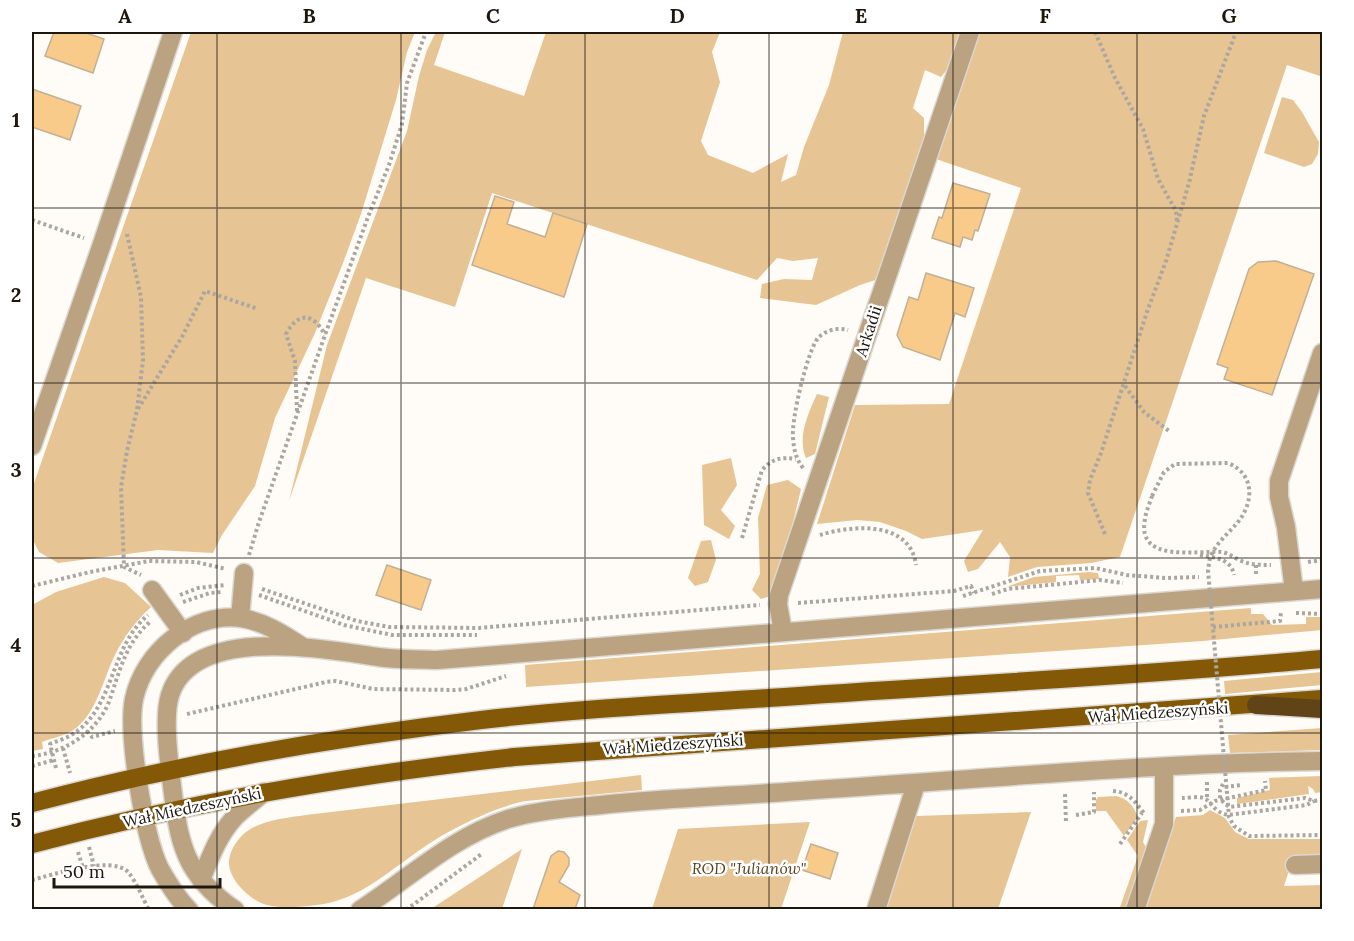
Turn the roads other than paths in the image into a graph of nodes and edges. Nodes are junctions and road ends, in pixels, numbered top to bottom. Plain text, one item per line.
1 (173, 32) edge
2 (970, 32) edge
3 (1323, 353) edge
4 (32, 446) edge
5 (243, 584) road end
6 (1323, 589) edge
7 (1294, 591) junction
8 (160, 602) road end
9 (240, 618) junction
10 (783, 632) junction
11 (183, 633) junction
12 (303, 647) junction
13 (1323, 659) edge
14 (1323, 699) edge
15 (1256, 705) junction
16 (1323, 709) edge
17 (1323, 760) edge
18 (1164, 768) junction
19 (170, 770) junction
20 (139, 777) junction
21 (916, 784) junction
22 (264, 792) junction
23 (32, 803) edge
24 (175, 810) junction
25 (144, 816) junction
26 (32, 844) edge
27 (1323, 864) edge
28 (1295, 865) dead end
29 (201, 880) junction
30 (189, 909) edge
31 (235, 909) edge
32 (360, 909) edge
33 (876, 909) edge
34 (1135, 909) edge

1 - 4 street
2 - 10 street, Arkadii
3 - 7 street
5 - 9 street
6 - 7 street
7 - 10 street
8 - 11 street
9 - 11 street
9 - 12 street
10 - 12 street
11 - 20 street
12 - 19 street
13 - 19 main road
14 - 15 main road, Wał Miedzeszyński
15 - 16 highway
15 - 22 main road, Wał Miedzeszyński
17 - 18 street
18 - 21 street
18 - 34 street
19 - 20 main road
19 - 24 street
20 - 23 main road
20 - 25 street
21 - 32 street
21 - 33 street
22 - 24 main road, Wał Miedzeszyński
22 - 29 street
24 - 25 main road, Wał Miedzeszyński
24 - 29 street
25 - 26 main road, Wał Miedzeszyński
25 - 30 street
27 - 28 street
29 - 31 street

